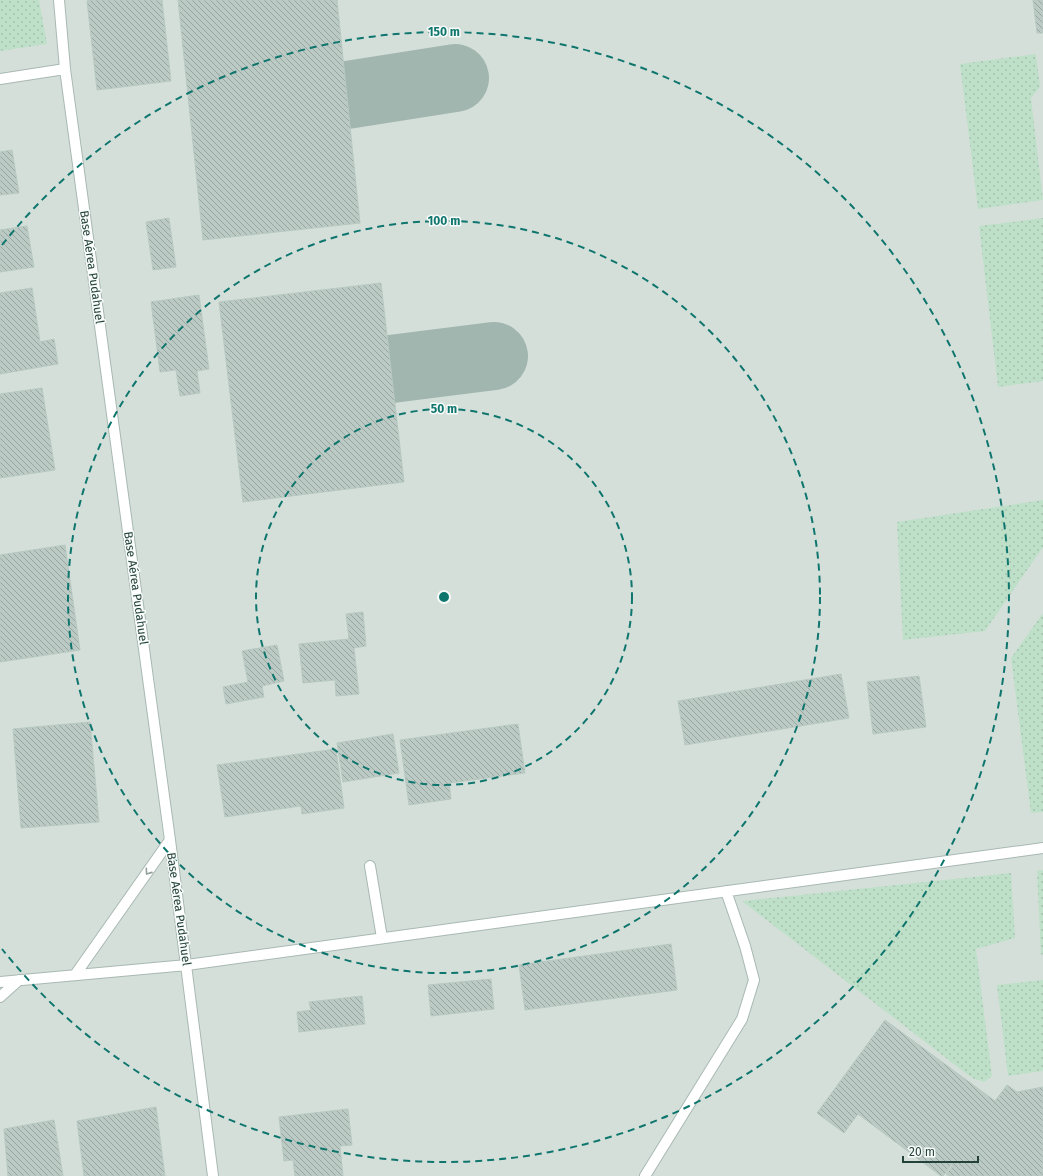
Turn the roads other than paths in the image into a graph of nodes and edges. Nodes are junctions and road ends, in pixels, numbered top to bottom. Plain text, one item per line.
1 (59, 0) edge
2 (65, 69) junction
3 (0, 79) edge
4 (170, 840) junction
5 (1043, 848) edge
6 (370, 866) dead end
7 (726, 891) junction
8 (382, 938) junction
9 (187, 965) junction
10 (75, 975) junction
11 (19, 980) junction
12 (0, 982) edge
13 (0, 997) edge
14 (213, 1176) edge
15 (645, 1176) edge

1 - 2 lane, Base Aérea Pudahuel
2 - 3 lane
2 - 4 lane, Base Aérea Pudahuel
4 - 9 lane, Base Aérea Pudahuel
4 -> 10 lane
5 - 7 lane
6 - 8 lane
7 - 8 lane
7 - 15 lane
8 - 9 lane
9 - 10 lane
9 - 14 lane, Base Aérea Pudahuel
10 - 11 lane
11 - 12 lane
11 - 13 lane

